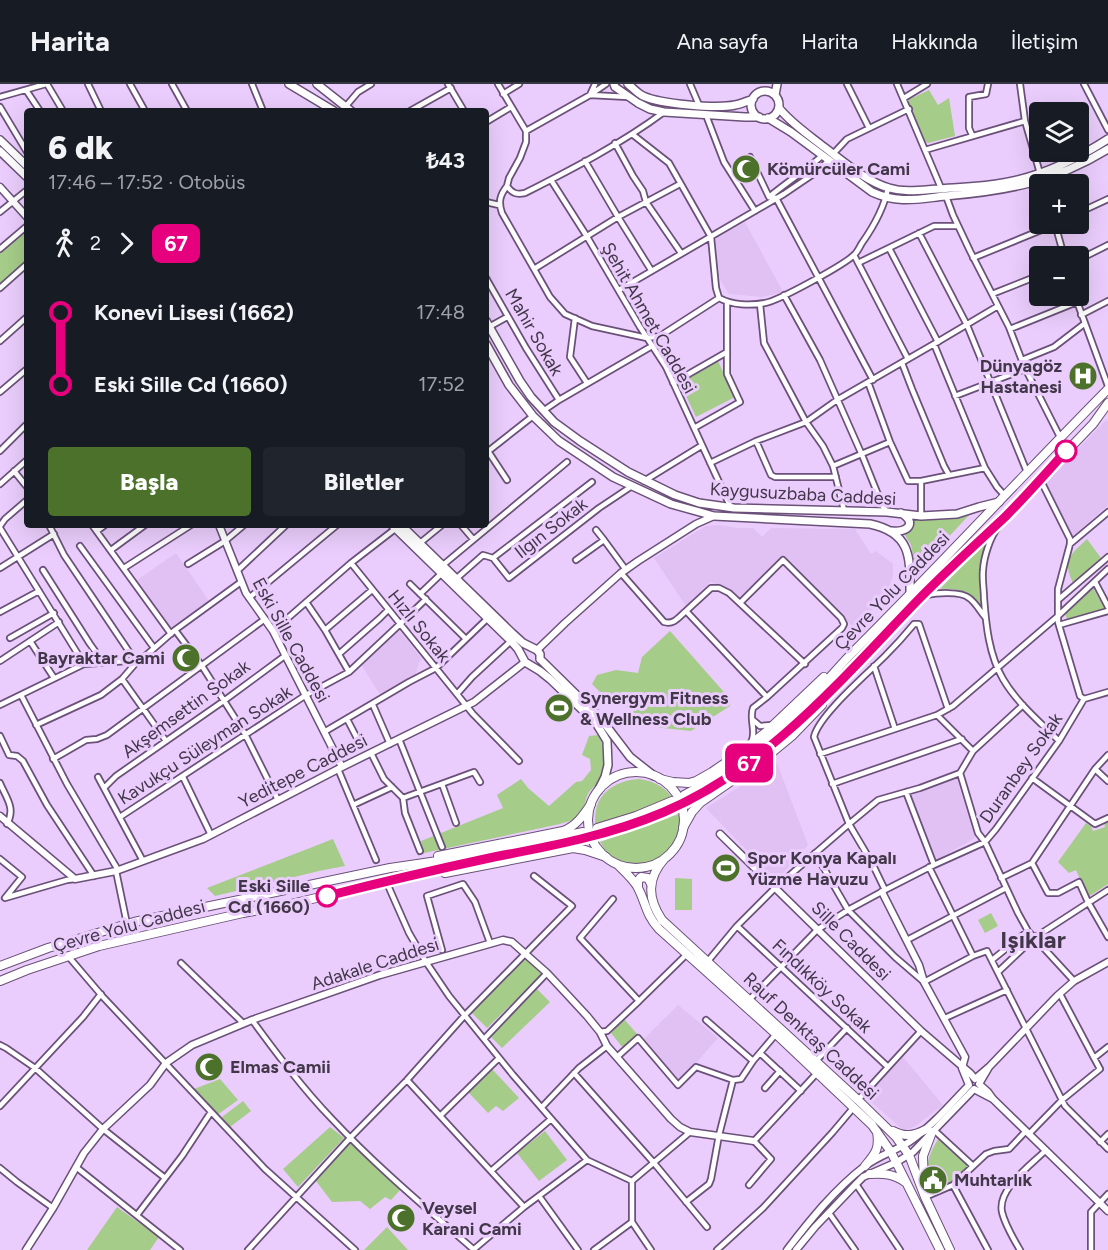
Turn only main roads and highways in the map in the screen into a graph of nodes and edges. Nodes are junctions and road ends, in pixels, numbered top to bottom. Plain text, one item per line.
1 (290, 84) edge
2 (317, 84) edge
3 (614, 84) edge
4 (628, 84) edge
5 (766, 84) edge
6 (777, 84) edge
7 (775, 95) junction
8 (754, 97) junction
9 (328, 108) edge
10 (347, 108) edge
11 (779, 108) junction
12 (759, 117) junction
13 (768, 118) junction
14 (1108, 139) edge
15 (0, 140) edge
16 (1108, 149) edge
17 (0, 151) edge
18 (828, 156) junction
19 (24, 163) edge
20 (24, 174) edge
21 (1049, 174) edge
22 (1057, 174) edge
23 (1029, 180) edge
24 (1029, 182) edge
25 (489, 326) edge
26 (489, 349) edge
27 (1108, 388) edge
28 (1108, 403) edge
29 (999, 502) junction
30 (901, 513) junction
31 (399, 528) edge
32 (400, 528) edge
33 (892, 531) junction
34 (910, 595) junction
35 (534, 648) junction
36 (540, 659) junction
37 (526, 661) junction
38 (844, 661) junction
39 (849, 671) junction
40 (657, 778) junction
41 (598, 791) junction
42 (591, 804) junction
43 (673, 804) dead end
44 (683, 828) junction
45 (598, 832) dead end
46 (606, 857) junction
47 (665, 858) junction
48 (617, 864) junction
49 (390, 868) junction
50 (396, 879) junction
51 (651, 886) junction
52 (638, 887) junction
53 (0, 966) edge
54 (0, 981) edge
55 (856, 1103) junction
56 (890, 1130) junction
57 (876, 1131) junction
58 (865, 1166) road end
59 (870, 1174) road end
60 (908, 1185) junction
61 (925, 1197) junction
62 (940, 1250) edge
63 (950, 1250) edge

1 - 9 main road
2 - 10 main road
3 - 12 main road
4 - 8 main road
5 - 8 main road
6 - 7 main road
7 - 8 main road
7 - 11 main road
8 - 12 main road
11 - 13 main road
11 - 18 main road
12 - 13 main road
13 - 18 main road
14 - 21 main road
15 - 19 main road
16 - 22 main road
17 - 20 main road
18 - 23 main road
18 - 24 main road
25 - 30 main road, Kaygusuzbaba Caddesi
26 - 33 main road, Kaygusuzbaba Caddesi
27 - 29 main road, Çevre Yolu Caddesi
28 - 39 main road, Çevre Yolu Caddesi
29 - 30 main road, Kaygusuzbaba Caddesi
29 - 34 main road, Çevre Yolu Caddesi
30 - 33 main road
31 - 37 main road
32 - 35 main road
33 - 34 main road, Kaygusuzbaba Caddesi
34 - 38 main road, Çevre Yolu Caddesi
35 - 36 main road
35 - 37 main road
36 - 37 main road
36 - 40 main road
37 - 41 main road
38 - 39 main road, Çevre Yolu Caddesi
38 - 40 main road
39 - 44 main road
40 - 41 main road
40 - 44 main road
41 - 42 main road
42 - 46 main road
42 - 49 main road
43 - 45 main road
44 - 47 main road
46 - 48 main road
46 - 50 main road
47 - 48 main road
47 - 51 main road
48 - 52 main road, Rauf Denktaş Caddesi
49 - 50 main road, Çevre Yolu Caddesi
49 - 53 main road, Çevre Yolu Caddesi
50 - 54 main road, Çevre Yolu Caddesi
51 - 52 main road
51 - 55 main road, Rauf Denktaş Caddesi
52 - 55 main road, Rauf Denktaş Caddesi
55 - 56 main road, Rauf Denktaş Caddesi
55 - 57 main road, Rauf Denktaş Caddesi
56 - 61 main road, Rauf Denktaş Caddesi
56 - 61 main road
57 - 58 main road
57 - 60 main road, Rauf Denktaş Caddesi
59 - 60 main road
60 - 62 main road, Rauf Denktaş Caddesi
61 - 63 main road, Rauf Denktaş Caddesi

